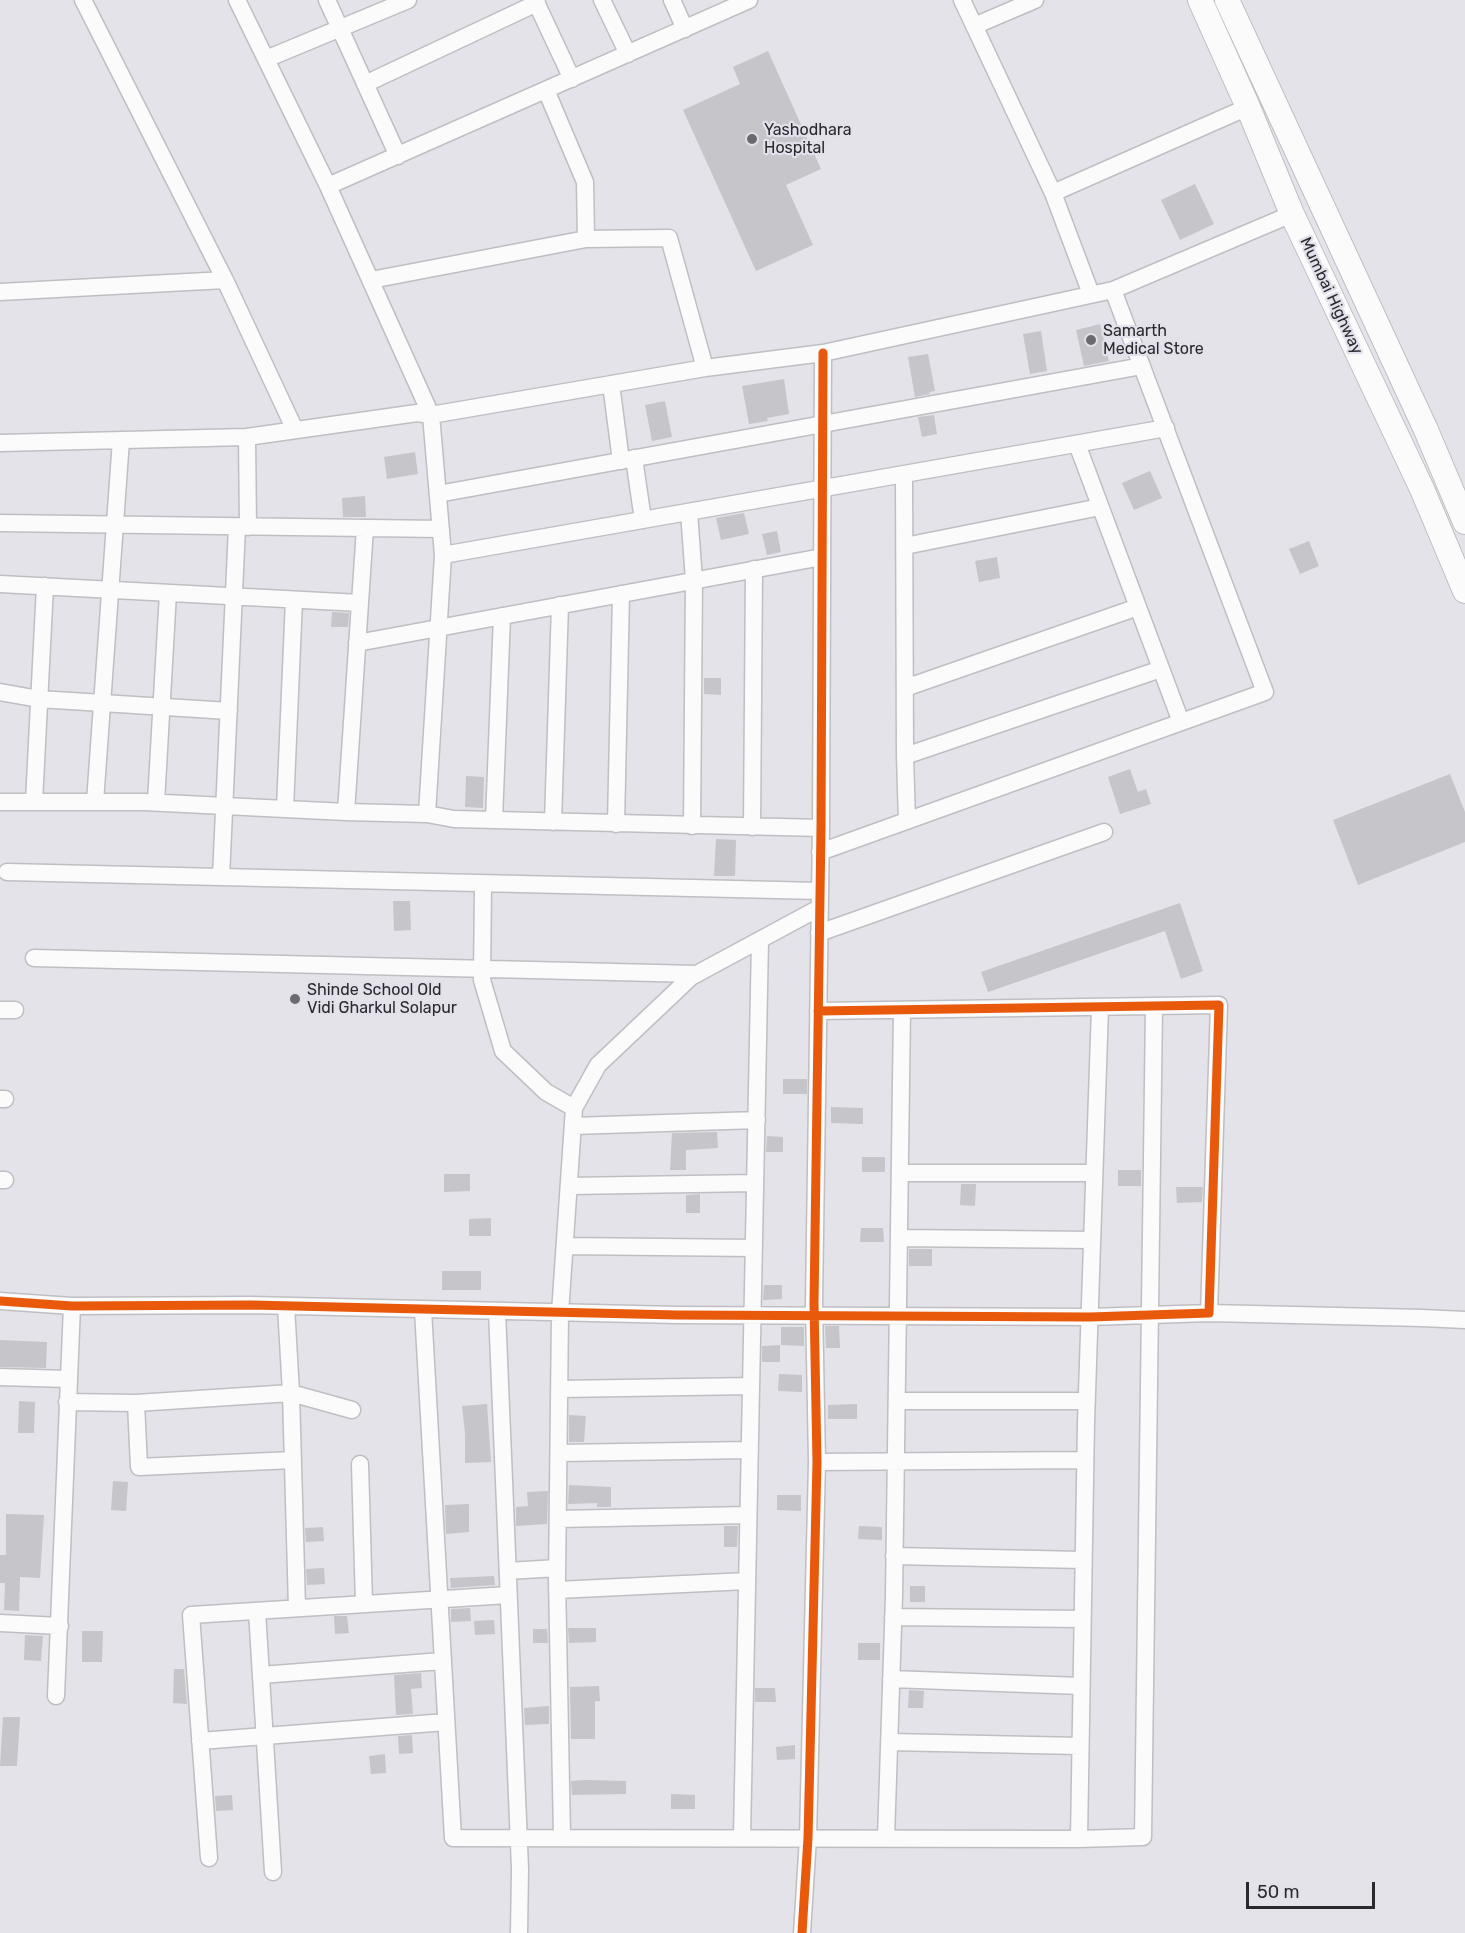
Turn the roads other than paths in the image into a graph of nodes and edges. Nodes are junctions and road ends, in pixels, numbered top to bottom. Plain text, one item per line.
1 (237, 0) edge
2 (327, 0) edge
3 (408, 0) edge
4 (602, 0) edge
5 (672, 0) edge
6 (749, 0) edge
7 (962, 0) edge
8 (1035, 0) edge
9 (1200, 0) edge
10 (1227, 0) edge
11 (85, 1) edge
12 (536, 2) edge
13 (974, 26) junction
14 (340, 29) junction
15 (685, 29) junction
16 (628, 54) junction
17 (266, 59) junction
18 (572, 79) junction
19 (365, 84) junction
20 (546, 90) junction
21 (1248, 107) junction
22 (398, 156) junction
23 (328, 186) junction
24 (1053, 193) junction
25 (1292, 214) junction
26 (586, 239) junction
27 (225, 280) junction
28 (371, 280) junction
29 (1113, 290) junction
30 (0, 292) edge
31 (1091, 294) junction
32 (823, 353) junction
33 (1142, 366) junction
34 (705, 368) junction
35 (611, 384) junction
36 (431, 415) junction
37 (823, 424) junction
38 (1166, 428) junction
39 (295, 430) junction
40 (247, 437) junction
41 (121, 440) junction
42 (0, 443) edge
43 (1077, 444) junction
44 (628, 459) junction
45 (904, 474) junction
46 (823, 489) junction
47 (438, 494) junction
48 (1100, 507) junction
49 (689, 512) junction
50 (643, 520) junction
51 (1465, 522) edge
52 (0, 523) edge
53 (115, 525) junction
54 (243, 527) junction
55 (365, 528) junction
56 (441, 529) junction
57 (905, 546) junction
58 (443, 555) junction
59 (822, 557) junction
60 (754, 569) junction
61 (694, 580) junction
62 (0, 584) edge
63 (45, 586) junction
64 (110, 590) junction
65 (1465, 591) edge
66 (168, 593) junction
67 (621, 594) junction
68 (234, 597) junction
69 (294, 600) junction
70 (360, 603) junction
71 (560, 605) junction
72 (1138, 607) junction
73 (502, 616) junction
74 (438, 627) junction
75 (357, 643) junction
76 (1161, 669) junction
77 (905, 688) junction
78 (0, 692) edge
79 (39, 699) junction
80 (102, 703) junction
81 (162, 707) junction
82 (229, 711) junction
83 (1181, 722) junction
84 (905, 756) junction
85 (0, 802) edge
86 (34, 802) junction
87 (94, 802) junction
88 (156, 802) junction
89 (224, 805) junction
90 (285, 808) junction
91 (346, 812) junction
92 (427, 814) junction
93 (494, 820) junction
94 (907, 821) junction
95 (554, 822) junction
96 (616, 824) junction
97 (692, 826) junction
98 (752, 827) junction
99 (820, 828) junction
100 (1104, 832) dead end
101 (820, 852) junction
102 (7, 872) dead end
103 (221, 877) junction
104 (483, 884) junction
105 (820, 891) junction
106 (819, 908) junction
107 (819, 933) junction
108 (760, 940) junction
109 (34, 958) dead end
110 (482, 969) junction
111 (697, 974) junction
112 (1154, 1006) junction
113 (1100, 1007) junction
114 (902, 1010) junction
115 (818, 1011) junction
116 (574, 1108) junction
117 (757, 1120) junction
118 (573, 1126) junction
119 (900, 1173) junction
120 (1094, 1173) junction
121 (755, 1183) junction
122 (569, 1186) junction
123 (899, 1238) junction
124 (1092, 1240) junction
125 (565, 1246) junction
126 (754, 1248) junction
127 (0, 1301) edge
128 (72, 1306) junction
129 (286, 1306) junction
130 (423, 1310) junction
131 (497, 1311) junction
132 (560, 1313) junction
133 (1209, 1313) junction
134 (1149, 1314) junction
135 (752, 1316) junction
136 (815, 1316) junction
137 (898, 1316) junction
138 (1090, 1317) junction
139 (1465, 1320) edge
140 (0, 1377) edge
141 (68, 1379) junction
142 (751, 1386) junction
143 (559, 1389) junction
144 (291, 1393) junction
145 (897, 1401) junction
146 (1087, 1401) junction
147 (67, 1402) junction
148 (136, 1403) junction
149 (352, 1410) dead end
150 (750, 1450) junction
151 (559, 1453) junction
152 (293, 1460) junction
153 (1085, 1460) junction
154 (896, 1461) junction
155 (817, 1462) junction
156 (360, 1464) dead end
157 (748, 1515) junction
158 (558, 1519) junction
159 (894, 1556) junction
160 (1083, 1560) junction
161 (557, 1568) junction
162 (508, 1571) junction
163 (747, 1581) junction
164 (557, 1590) junction
165 (508, 1595) junction
166 (439, 1599) junction
167 (364, 1604) junction
168 (297, 1608) junction
169 (257, 1611) junction
170 (893, 1617) junction
171 (1082, 1619) junction
172 (0, 1623) edge
173 (60, 1626) junction
174 (442, 1661) junction
175 (261, 1675) junction
176 (891, 1679) junction
177 (1081, 1686) junction
178 (56, 1696) dead end
179 (446, 1722) junction
180 (265, 1736) junction
181 (200, 1741) junction
182 (889, 1742) junction
183 (1080, 1746) junction
184 (562, 1837) junction
185 (519, 1838) junction
186 (742, 1838) junction
187 (808, 1838) junction
188 (886, 1838) junction
189 (1078, 1839) junction
190 (209, 1858) dead end
191 (273, 1872) dead end
192 (519, 1933) edge
193 (802, 1933) edge

1 - 17 street
2 - 14 street
3 - 14 street
4 - 16 street
5 - 15 street
6 - 15 street
7 - 13 street
8 - 13 street
9 - 21 highway, Mumbai Highway
10 - 51 highway
11 - 27 street
12 - 18 street
12 - 19 street
13 - 24 street
14 - 17 street
14 - 19 street
15 - 16 street
16 - 18 street
17 - 23 street
18 - 20 street
19 - 22 street
20 - 22 street
20 - 26 street
21 - 24 street
21 - 25 highway, Mumbai Highway
22 - 23 street
23 - 28 street
24 - 31 street
25 - 29 street
25 - 65 highway, Mumbai Highway
26 - 28 street
26 - 34 street
27 - 30 street
27 - 39 street
28 - 36 street
29 - 31 street
29 - 33 street
31 - 32 street
32 - 34 street
32 - 37 street
33 - 37 street
33 - 38 street
34 - 35 street
35 - 36 street
35 - 44 street
36 - 39 street
36 - 47 street
37 - 44 street
37 - 46 street
38 - 43 street
38 - 83 street
39 - 40 street
40 - 41 street
40 - 54 street
41 - 42 street
41 - 53 street
43 - 45 street
43 - 48 street
44 - 47 street
44 - 50 street
45 - 46 street
45 - 57 street
46 - 49 street
46 - 59 street
47 - 56 street
48 - 57 street
48 - 72 street
49 - 50 street
49 - 61 street
50 - 58 street
52 - 53 street
53 - 54 street
53 - 64 street
54 - 55 street
54 - 68 street
55 - 56 street
55 - 70 street
56 - 58 street
57 - 77 street
58 - 74 street
59 - 60 street
59 - 99 street
60 - 61 street
60 - 98 street
61 - 67 street
61 - 97 street
62 - 63 street
63 - 64 street
63 - 79 street
64 - 66 street
64 - 80 street
66 - 68 street
66 - 81 street
67 - 71 street
67 - 96 street
68 - 69 street
68 - 82 street
69 - 70 street
69 - 90 street
70 - 75 street
71 - 73 street
71 - 95 street
72 - 76 street
72 - 77 street
73 - 74 street
73 - 93 street
74 - 75 street
74 - 92 street
75 - 91 street
76 - 83 street
76 - 84 street
77 - 84 street
78 - 79 street
79 - 80 street
79 - 86 street
80 - 81 street
80 - 87 street
81 - 82 street
81 - 88 street
82 - 89 street
83 - 94 street
84 - 94 street
85 - 86 street
86 - 87 street
87 - 88 street
88 - 89 street
89 - 90 street
89 - 103 street
90 - 91 street
91 - 92 street
92 - 93 street
93 - 95 street
94 - 101 street
95 - 96 street
96 - 97 street
97 - 98 street
98 - 99 street
99 - 101 street
100 - 107 street
101 - 105 street
102 - 103 street
103 - 104 street
104 - 105 street
104 - 110 street
105 - 106 street
106 - 107 street
106 - 108 street
107 - 115 street
108 - 111 street
108 - 117 street
109 - 110 street
110 - 111 street
110 - 116 street
111 - 116 street
112 - 113 street
112 - 133 street
112 - 134 street
113 - 114 street
113 - 120 street
114 - 115 street
114 - 119 street
115 - 136 street
116 - 118 street
117 - 118 street
117 - 121 street
118 - 122 street
119 - 120 street
119 - 123 street
120 - 124 street
121 - 122 street
121 - 126 street
122 - 125 street
123 - 124 street
123 - 137 street
124 - 138 street
125 - 126 street
125 - 132 street
126 - 135 street
127 - 128 street
128 - 129 street
128 - 141 street
129 - 130 street
129 - 144 street
130 - 131 street
130 - 166 street
131 - 132 street
131 - 162 street
132 - 135 street
132 - 143 street
133 - 134 street
133 - 139 street
134 - 138 street
134 - 189 street
135 - 136 street
135 - 142 street
136 - 137 street
136 - 155 street
137 - 138 street
137 - 145 street
138 - 146 street
140 - 141 street
141 - 147 street
142 - 143 street
142 - 150 street
143 - 151 street
144 - 148 street
144 - 149 street
144 - 152 street
145 - 146 street
145 - 154 street
146 - 153 street
147 - 148 street
147 - 173 street
148 - 152 street
150 - 151 street
150 - 157 street
151 - 158 street
152 - 168 street
153 - 154 street
153 - 160 street
154 - 155 street
154 - 159 street
155 - 187 street
156 - 167 street
157 - 158 street
157 - 163 street
158 - 161 street
159 - 160 street
159 - 170 street
160 - 171 street
161 - 162 street
161 - 164 street
162 - 165 street
163 - 164 street
163 - 186 street
164 - 184 street
165 - 166 street
165 - 185 street
166 - 167 street
166 - 174 street
167 - 168 street
168 - 169 street
169 - 175 street
169 - 181 street
170 - 171 street
170 - 176 street
171 - 177 street
172 - 173 street
173 - 178 street
174 - 175 street
174 - 179 street
175 - 180 street
176 - 177 street
176 - 182 street
177 - 183 street
179 - 180 street
179 - 185 street
180 - 181 street
180 - 191 street
181 - 190 street
182 - 183 street
182 - 188 street
183 - 189 street
184 - 185 street
184 - 186 street
185 - 192 street
186 - 187 street
187 - 188 street
187 - 193 street
188 - 189 street

